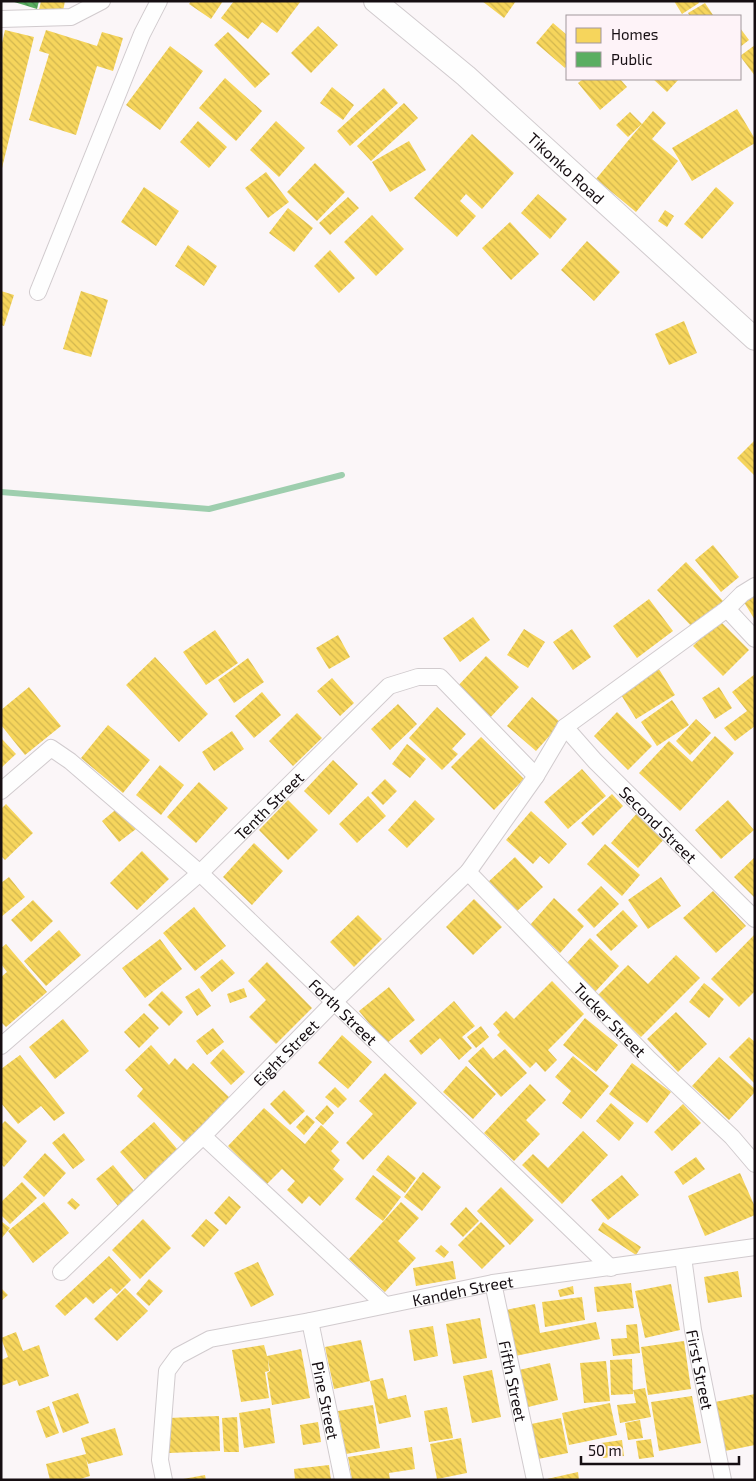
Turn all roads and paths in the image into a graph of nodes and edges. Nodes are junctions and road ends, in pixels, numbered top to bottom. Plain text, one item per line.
1 (102, 1) edge
2 (159, 1) edge
3 (375, 1) edge
4 (1, 19) edge
5 (38, 292) dead end
6 (755, 340) edge
7 (755, 586) edge
8 (727, 609) junction
9 (755, 639) edge
10 (565, 727) junction
11 (536, 776) junction
12 (1, 791) edge
13 (468, 872) junction
14 (200, 873) junction
15 (755, 920) edge
16 (335, 1001) junction
17 (1, 1046) edge
18 (203, 1136) junction
19 (755, 1164) edge
20 (750, 1245) edge
21 (684, 1257) junction
22 (611, 1268) junction
23 (61, 1272) dead end
24 (493, 1283) junction
25 (385, 1305) junction
26 (310, 1321) junction
27 (164, 1480) edge
28 (343, 1480) edge
29 (536, 1480) edge
30 (723, 1480) edge

1 - 4 street
2 - 5 street
3 - 6 street, Tikonko Road
7 - 8 street
8 - 9 street
8 - 10 street
10 - 11 street, Eight Street
10 - 15 street, Second Street
11 - 13 street, Eight Street
11 - 14 street, Tenth Street
12 - 14 street, Forth Street
13 - 16 street, Eight Street
13 - 19 street, Tucker Street
14 - 16 street, Forth Street
14 - 17 street, Tenth Street
16 - 18 street, Eight Street
16 - 22 street, Forth Street
18 - 23 street, Eight Street
18 - 25 street
20 - 21 street, Kandeh Street
21 - 22 street, Kandeh Street
21 - 30 street, First Street
22 - 24 street, Kandeh Street
24 - 25 street, Kandeh Street
24 - 29 street, Fifth Street
25 - 26 street, Kandeh Street
26 - 27 street, Kandeh Street
26 - 28 street, Pine Street

